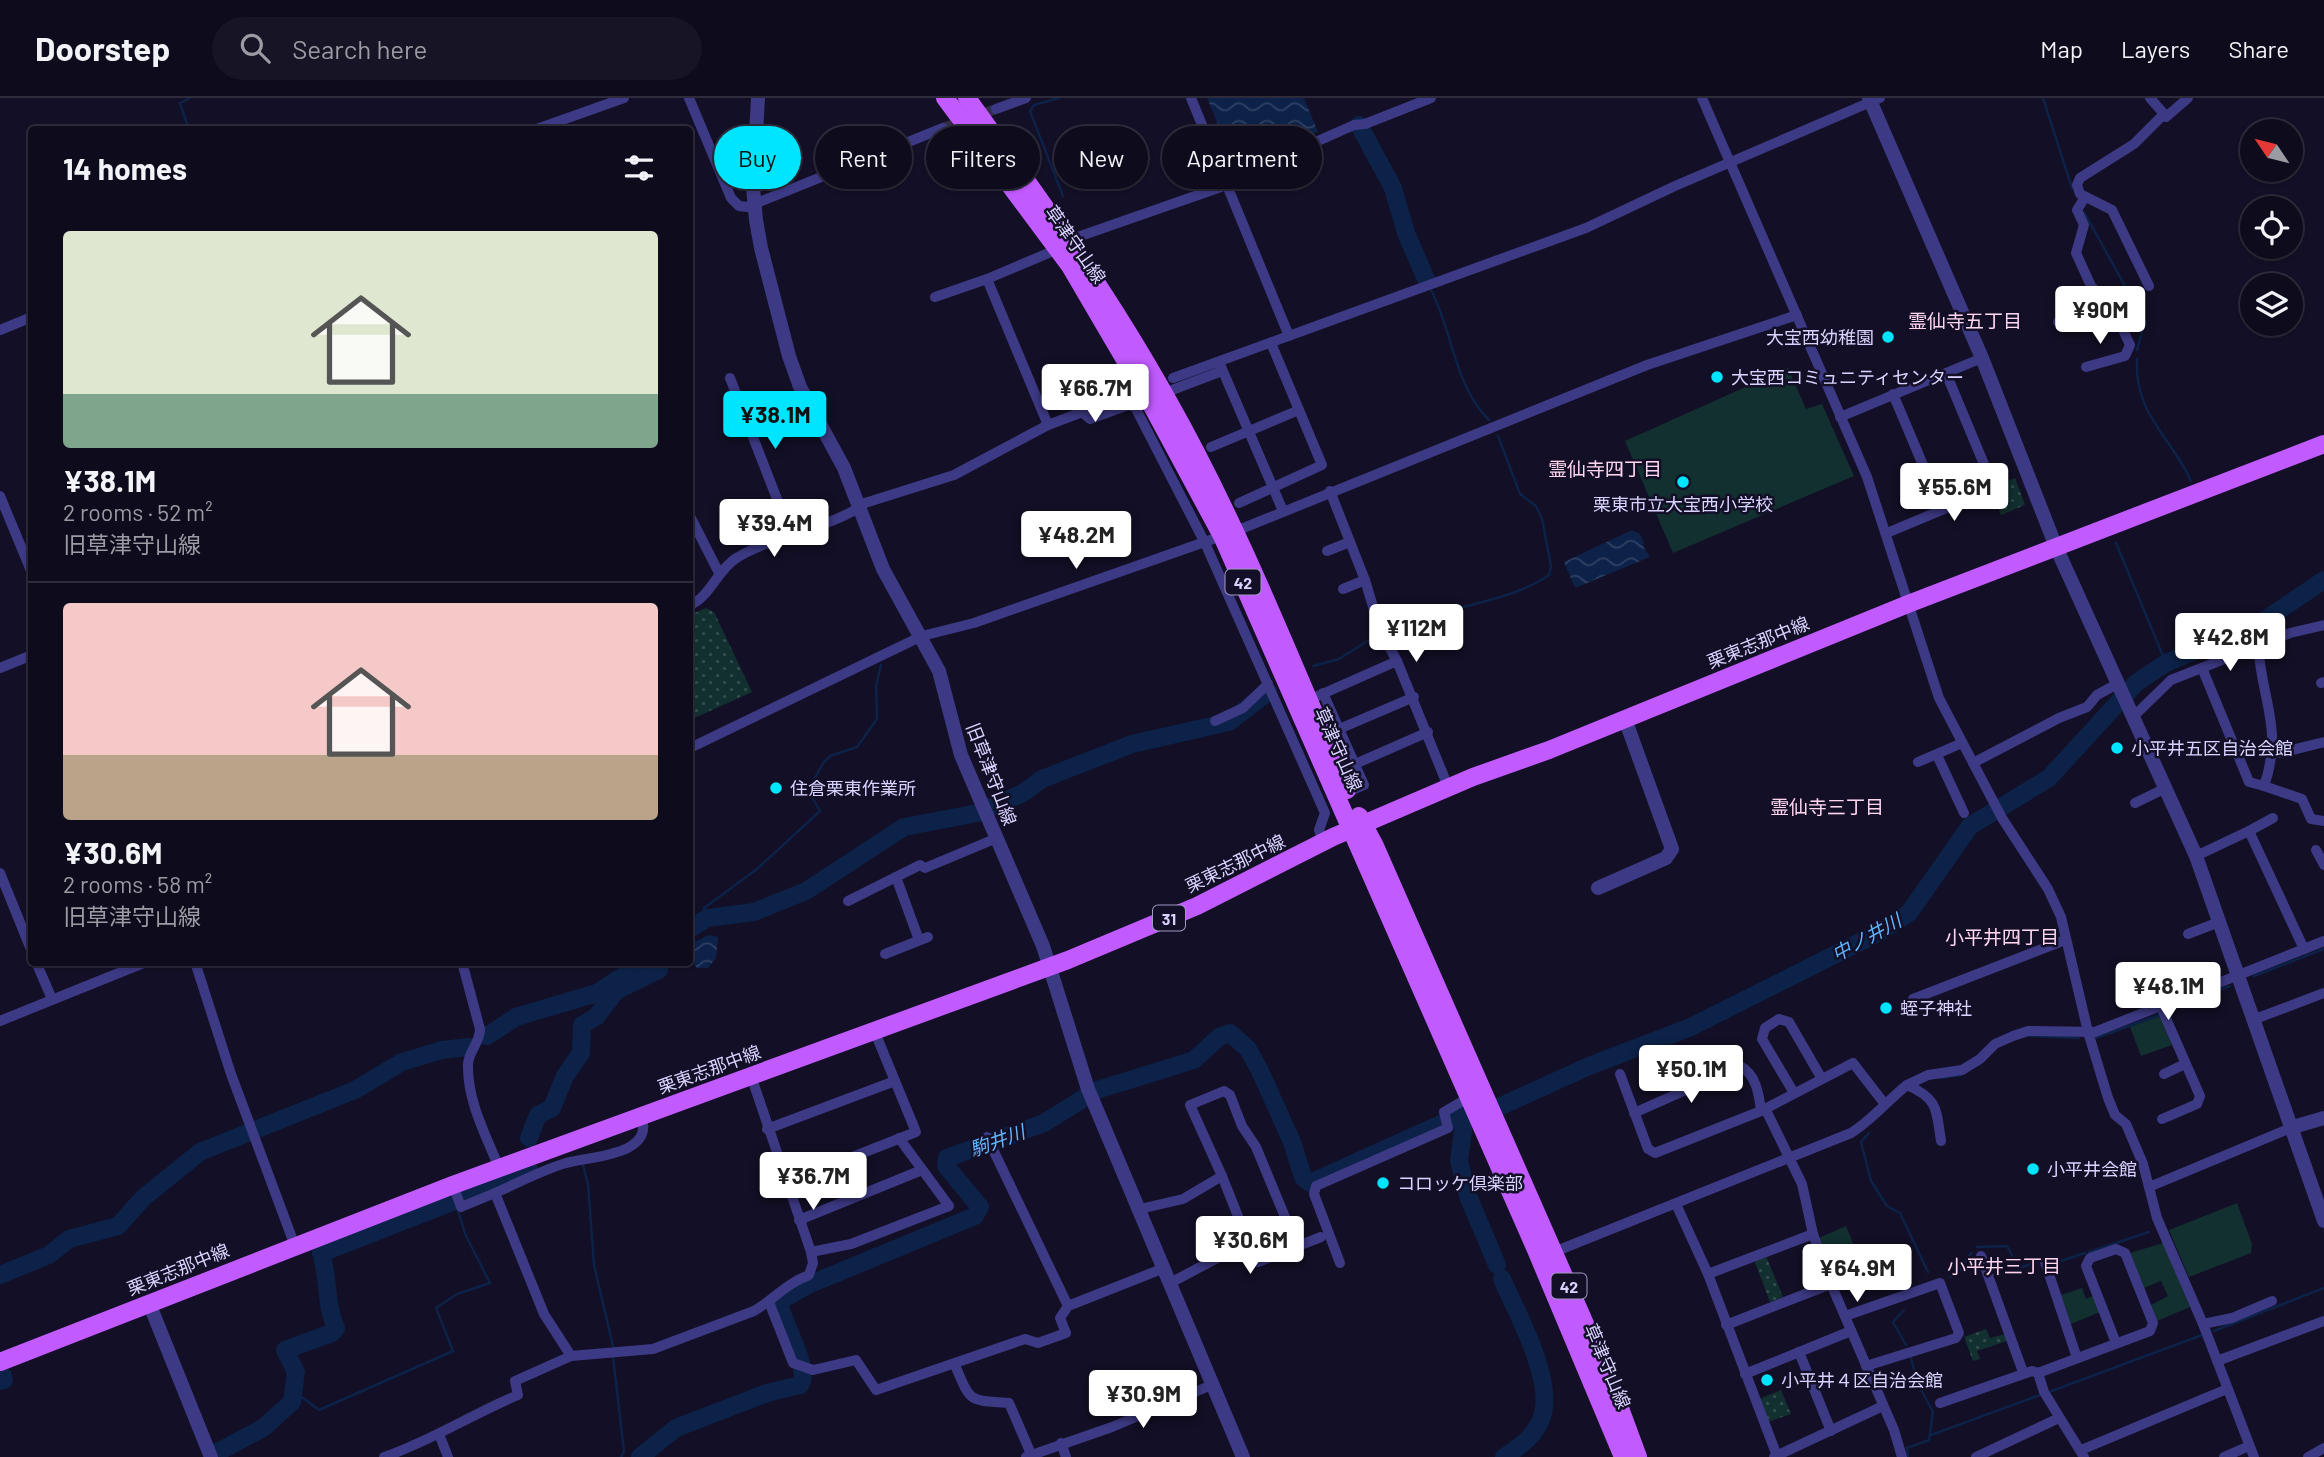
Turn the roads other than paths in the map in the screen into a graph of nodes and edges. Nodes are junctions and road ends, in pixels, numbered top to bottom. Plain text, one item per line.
1 (624, 98) edge
2 (690, 98) edge
3 (758, 98) edge
4 (945, 98) edge
5 (967, 98) edge
6 (1026, 98) edge
7 (1191, 98) edge
8 (1431, 98) edge
9 (1702, 98) edge
10 (2150, 98) edge
11 (2188, 98) edge
12 (1873, 99) edge
13 (996, 109) tunnel mouth
14 (2164, 114) junction
15 (545, 126) edge
16 (1203, 126) edge
17 (926, 135) edge
18 (1322, 139) edge
19 (1731, 164) junction
20 (1216, 189) edge
21 (1231, 189) edge
22 (2085, 197) junction
23 (755, 203) junction
24 (1064, 245) junction
25 (987, 279) junction
26 (2149, 286) dead end
27 (2102, 296) junction
28 (934, 297) dead end
29 (1797, 314) junction
30 (28, 319) edge
31 (2058, 321) dead end
32 (0, 330) edge
33 (1289, 336) junction
34 (1270, 343) junction
35 (1982, 358) junction
36 (1220, 367) junction
37 (2087, 367) dead end
38 (1946, 373) junction
39 (730, 378) dead end
40 (1168, 385) junction
41 (1130, 394) dead end
42 (1894, 394) junction
43 (1299, 410) junction
44 (1082, 412) junction
45 (1840, 417) junction
46 (1048, 425) junction
47 (1248, 431) junction
48 (2324, 444) edge
49 (1211, 447) dead end
50 (1273, 488) junction
51 (1330, 491) junction
52 (1, 499) edge
53 (1239, 503) dead end
54 (860, 508) junction
55 (1283, 510) junction
56 (1942, 510) junction
57 (693, 522) edge
58 (1886, 533) junction
59 (1229, 534) junction
60 (791, 535) junction
61 (1350, 542) junction
62 (1205, 543) junction
63 (2056, 547) junction
64 (1327, 551) dead end
65 (28, 563) edge
66 (719, 573) junction
67 (1365, 580) junction
68 (1343, 589) dead end
69 (693, 602) edge
70 (1908, 604) junction
71 (2324, 625) edge
72 (922, 636) junction
73 (2258, 644) junction
74 (28, 657) edge
75 (1396, 660) junction
76 (2202, 667) junction
77 (0, 668) edge
78 (1268, 684) junction
79 (2120, 684) junction
80 (1317, 696) junction
81 (1414, 697) junction
82 (2132, 711) junction
83 (1625, 719) junction
84 (1214, 721) dead end
85 (1339, 729) junction
86 (1428, 732) junction
87 (2324, 742) edge
88 (1962, 743) junction
89 (693, 747) edge
90 (2272, 752) junction
91 (1937, 755) junction
92 (1918, 762) dead end
93 (1355, 764) junction
94 (1973, 764) junction
95 (2264, 786) junction
96 (2166, 788) junction
97 (1449, 789) junction
98 (1348, 792) junction
99 (2136, 803) dead end
100 (1964, 813) dead end
101 (2273, 818) dead end
102 (2324, 821) edge
103 (1356, 827) junction
104 (2249, 831) junction
105 (997, 838) junction
106 (1323, 842) junction
107 (2316, 850) dead end
108 (2196, 856) junction
109 (2324, 865) edge
110 (0, 873) edge
111 (896, 877) junction
112 (1598, 888) dead end
113 (848, 901) dead end
114 (2219, 922) junction
115 (2188, 934) dead end
116 (2065, 940) junction
117 (28, 942) edge
118 (2324, 942) edge
119 (2304, 949) junction
120 (885, 954) dead end
121 (38, 966) edge
122 (136, 966) edge
123 (196, 966) edge
124 (462, 966) edge
125 (1051, 967) junction
126 (2239, 975) junction
127 (2324, 993) edge
128 (52, 999) junction
129 (1913, 999) dead end
130 (2161, 1007) junction
131 (2255, 1019) junction
132 (0, 1021) edge
133 (874, 1030) junction
134 (2088, 1032) junction
135 (2185, 1064) junction
136 (1620, 1074) dead end
137 (2164, 1074) dead end
138 (751, 1076) junction
139 (1822, 1079) junction
140 (895, 1081) junction
141 (1907, 1084) junction
142 (1794, 1093) junction
143 (1475, 1100) junction
144 (1884, 1103) junction
145 (1763, 1110) junction
146 (1634, 1113) junction
147 (641, 1115) junction
148 (2324, 1118) edge
149 (2162, 1119) dead end
150 (1488, 1122) junction
151 (2293, 1127) junction
152 (768, 1129) junction
153 (987, 1137) dead end
154 (900, 1138) junction
155 (1941, 1141) dead end
156 (1791, 1159) junction
157 (499, 1168) junction
158 (922, 1170) junction
159 (1222, 1176) junction
160 (786, 1183) junction
161 (453, 1185) junction
162 (2149, 1187) junction
163 (495, 1193) junction
164 (1676, 1204) junction
165 (1140, 1209) junction
166 (799, 1220) junction
167 (2324, 1221) edge
168 (1813, 1234) junction
169 (1321, 1237) dead end
170 (295, 1246) junction
171 (1297, 1246) junction
172 (1251, 1250) junction
173 (811, 1252) junction
174 (1554, 1252) junction
175 (1981, 1256) dead end
176 (2045, 1262) dead end
177 (1340, 1263) dead end
178 (1164, 1268) junction
179 (1708, 1274) junction
180 (1172, 1282) junction
181 (1831, 1284) junction
182 (2272, 1301) dead end
183 (769, 1302) junction
184 (149, 1303) junction
185 (1068, 1306) junction
186 (1845, 1316) junction
187 (2324, 1321) edge
188 (2203, 1324) junction
189 (1726, 1325) junction
190 (1851, 1331) junction
191 (2116, 1343) junction
192 (1799, 1352) junction
193 (571, 1356) junction
194 (2077, 1358) junction
195 (2217, 1361) junction
196 (0, 1362) edge
197 (955, 1365) junction
198 (1866, 1366) junction
199 (2022, 1372) junction
200 (2038, 1373) junction
201 (1745, 1374) junction
202 (1214, 1384) junction
203 (2227, 1389) junction
204 (1940, 1403) dead end
205 (1883, 1406) junction
206 (2059, 1418) junction
207 (1831, 1431) junction
208 (439, 1434) junction
209 (1061, 1443) junction
210 (2249, 1446) junction
211 (2324, 1448) edge
212 (2082, 1453) edge
213 (1029, 1455) edge
214 (1776, 1456) edge
215 (211, 1457) edge
216 (384, 1457) edge
217 (448, 1457) edge
218 (1066, 1457) edge
219 (1244, 1457) edge
220 (1623, 1457) edge
221 (1638, 1457) edge
222 (1900, 1457) edge
223 (1976, 1457) edge
224 (2224, 1457) edge
225 (2254, 1457) edge
226 (2308, 1457) edge

1 - 15 street
2 - 23 street
3 - 23 street, 旧草津守山線
4 - 24 main road, 草津守山線 / 42
5 - 24 main road, 草津守山線 / 42
6 - 13 street
7 - 16 street
8 - 18 street
9 - 19 street
10 - 14 street
11 - 14 street
12 - 19 street
12 - 35 street
14 - 22 street
17 - 23 street
19 - 29 street
19 - 33 street
20 - 24 street
21 - 33 street
22 - 26 street
22 - 27 street
23 - 54 street, 旧草津守山線
24 - 25 street
24 - 40 main road, 草津守山線 / 42
24 - 59 main road, 草津守山線 / 42
25 - 28 street
25 - 46 street
27 - 31 street
27 - 37 street
29 - 45 street
29 - 51 street
30 - 32 street
33 - 34 street
34 - 36 street
34 - 43 street
35 - 38 street
35 - 63 street
36 - 40 street
36 - 40 street
36 - 47 street
38 - 42 street
38 - 56 street
39 - 60 street
40 - 59 main road, 草津守山線 / 42
41 - 44 street
42 - 45 street
42 - 56 street
43 - 47 street
43 - 50 street
44 - 46 street
44 - 62 street
45 - 58 street
46 - 54 street
47 - 49 street
47 - 50 street
48 - 63 main road, 栗東志那中線 / 31
50 - 53 street
50 - 55 street
51 - 55 street
51 - 61 street
52 - 65 street
54 - 60 street
54 - 72 street, 旧草津守山線
55 - 59 street
56 - 58 street
57 - 66 street
58 - 70 street
59 - 62 street
59 - 80 main road, 草津守山線 / 42
59 - 103 main road, 草津守山線 / 42
60 - 66 street
61 - 64 street
61 - 67 street
62 - 72 street
62 - 78 street
63 - 70 main road, 栗東志那中線 / 31
63 - 79 street
66 - 69 street
67 - 68 street
67 - 75 street
70 - 83 main road, 栗東志那中線 / 31
70 - 88 street
71 - 73 street
72 - 89 street
72 - 105 street, 旧草津守山線
73 - 76 street
73 - 90 street
74 - 77 street
75 - 80 street
75 - 81 street
76 - 82 street
76 - 95 street
78 - 84 street
78 - 106 street
79 - 82 street
79 - 94 street
80 - 85 street
80 - 98 main road, 草津守山線 / 42
81 - 85 street
81 - 86 street
82 - 96 street
83 - 97 main road, 栗東志那中線 / 31
83 - 112 street
85 - 93 street
86 - 93 street
86 - 97 street
87 - 90 street
88 - 91 street
88 - 94 street
90 - 95 street
91 - 92 street
91 - 100 street
93 - 98 street
94 - 116 street
95 - 102 street
96 - 99 street
96 - 108 street
97 - 103 main road, 栗東志那中線 / 31
98 - 103 main road, 草津守山線 / 42
101 - 104 street
103 - 106 main road, 栗東志那中線 / 31
103 - 143 main road, 草津守山線 / 42
104 - 108 street
104 - 119 street
105 - 111 street
105 - 125 street, 旧草津守山線
106 - 125 main road, 栗東志那中線 / 31
107 - 109 street
108 - 114 street
110 - 117 street
111 - 113 street
111 - 120 street
114 - 115 street
114 - 126 street
116 - 129 street
116 - 134 street
118 - 119 street
119 - 126 street
121 - 128 street
122 - 128 street
123 - 170 street
124 - 157 street
125 - 133 main road, 栗東志那中線 / 31
125 - 165 street, 旧草津守山線
126 - 130 street
126 - 131 street
127 - 131 street
128 - 132 street
130 - 134 street
130 - 135 street
131 - 151 street
133 - 138 main road, 栗東志那中線 / 31
133 - 140 street
134 - 141 street
134 - 162 street
135 - 137 street
135 - 149 street
136 - 146 street
138 - 147 main road, 栗東志那中線 / 31
138 - 152 street
139 - 142 street
139 - 142 street
139 - 144 street
140 - 152 street
140 - 154 street
141 - 144 street
141 - 155 street
142 - 145 street
143 - 150 main road, 草津守山線 / 42
143 - 177 street
144 - 156 street
145 - 146 street
145 - 146 street
145 - 156 street
147 - 157 main road, 栗東志那中線 / 31
147 - 163 street
148 - 151 street
150 - 174 main road, 草津守山線 / 42
150 - 220 main road, 草津守山線 / 42
151 - 162 street
151 - 167 street
152 - 160 street
153 - 185 street
154 - 158 street
154 - 160 street
156 - 164 street
156 - 168 street
157 - 161 main road, 栗東志那中線 / 31
158 - 166 street
158 - 173 street
159 - 165 street
159 - 171 street
159 - 172 street
160 - 166 street
161 - 163 street
161 - 170 main road, 栗東志那中線 / 31
162 - 188 street
163 - 193 street
164 - 174 street
164 - 179 street
165 - 178 street, 旧草津守山線
166 - 173 street
168 - 179 street
168 - 181 street
169 - 171 street
170 - 184 main road, 栗東志那中線 / 31
171 - 172 street
172 - 180 street
173 - 183 street
174 - 221 main road, 草津守山線 / 42
175 - 199 street
176 - 194 street
178 - 180 street, 旧草津守山線
178 - 185 street
179 - 189 street
180 - 202 street, 旧草津守山線
181 - 186 street
181 - 189 street
182 - 188 street
183 - 193 street
183 - 197 street
184 - 196 main road, 栗東志那中線 / 31
184 - 215 street
185 - 197 street
186 - 190 street
186 - 198 street
187 - 195 street
188 - 195 street
189 - 201 street
190 - 192 street
190 - 198 street
191 - 191 street
191 - 194 street
192 - 201 street
192 - 207 street
193 - 208 street
194 - 200 street
195 - 203 street
197 - 213 street
198 - 205 street
199 - 200 street
199 - 204 street
200 - 206 street
201 - 214 street
202 - 209 street
202 - 219 street, 旧草津守山線
203 - 210 street
203 - 212 street
205 - 207 street
205 - 222 street
206 - 212 street
206 - 223 street
207 - 214 street
208 - 216 street
208 - 217 street
209 - 213 street
209 - 218 street
210 - 224 street
210 - 225 street
211 - 226 street

